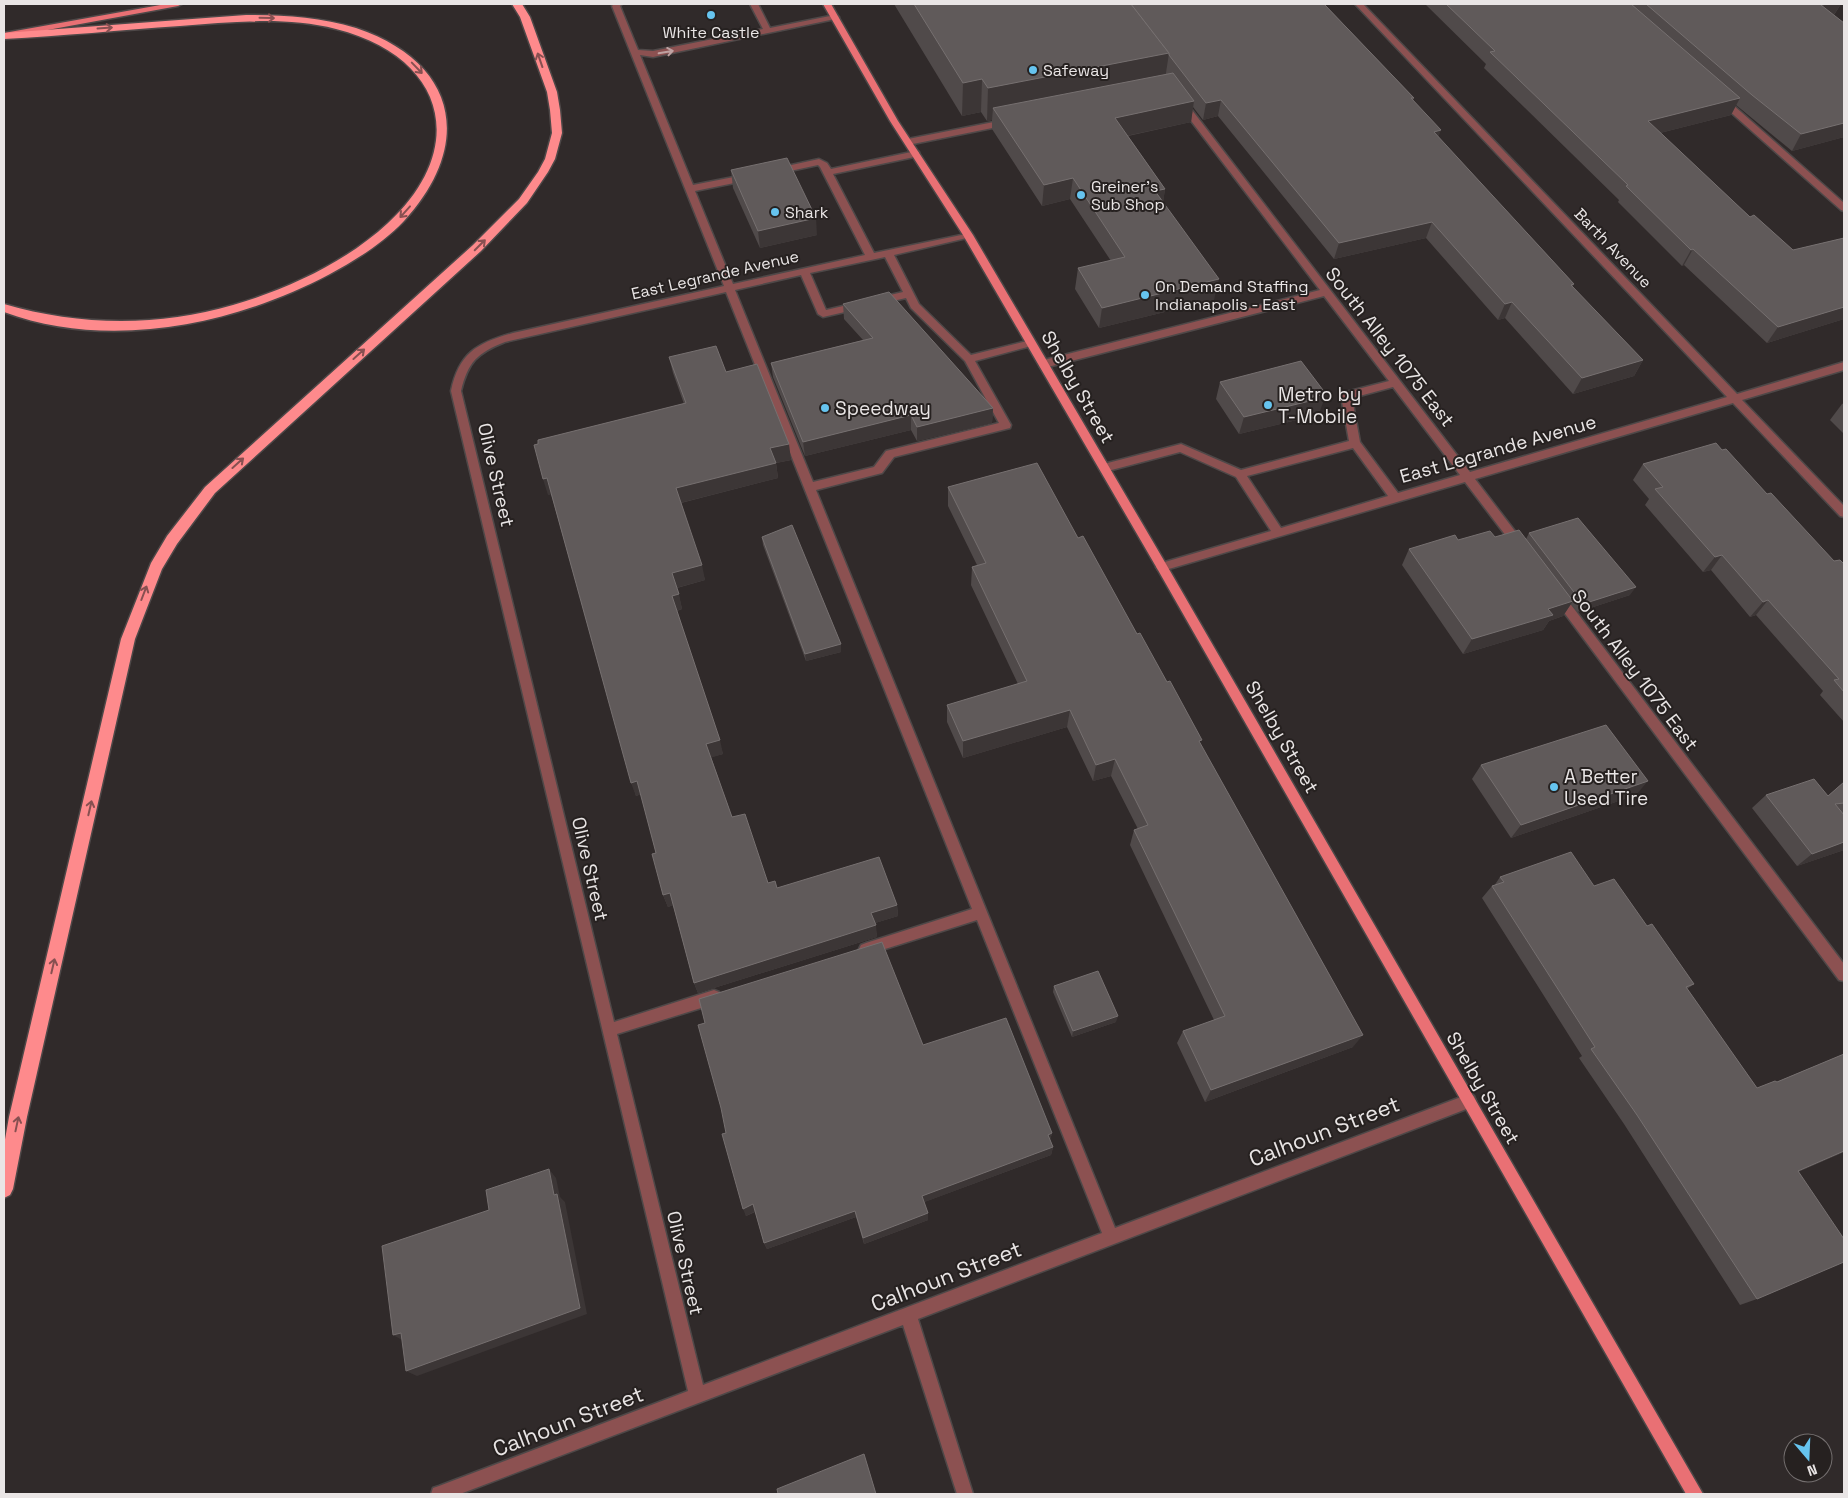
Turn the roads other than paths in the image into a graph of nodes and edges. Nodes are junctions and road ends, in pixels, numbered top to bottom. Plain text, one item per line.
1 (178, 4) edge
2 (517, 4) edge
3 (524, 4) edge
4 (618, 4) edge
5 (754, 4) edge
6 (827, 4) edge
7 (1359, 4) edge
8 (525, 17) junction
9 (835, 17) junction
10 (768, 31) junction
11 (4, 36) edge
12 (635, 52) junction
13 (1710, 90) edge
14 (1177, 96) edge
15 (1016, 120) edge
16 (908, 142) junction
17 (916, 154) junction
18 (828, 172) junction
19 (690, 189) junction
20 (1844, 208) edge
21 (968, 235) junction
22 (888, 252) junction
23 (871, 256) junction
24 (804, 271) junction
25 (730, 288) junction
26 (1326, 292) junction
27 (908, 294) junction
28 (4, 308) edge
29 (1031, 343) junction
30 (472, 354) joint
31 (969, 359) junction
32 (1044, 364) junction
33 (1844, 366) edge
34 (1396, 383) junction
35 (1734, 398) junction
36 (1354, 443) junction
37 (1104, 468) junction
38 (1240, 474) junction
39 (1468, 477) junction
40 (810, 487) junction
41 (1395, 498) junction
42 (1844, 513) edge
43 (1278, 532) junction
44 (1526, 553) edge
45 (1162, 567) junction
46 (1550, 585) edge
47 (981, 912) junction
48 (850, 954) edge
49 (1844, 975) edge
50 (729, 992) edge
51 (610, 1030) junction
52 (1469, 1101) junction
53 (4, 1189) edge
54 (1111, 1237) junction
55 (908, 1314) junction
56 (697, 1396) junction
57 (439, 1494) edge
58 (965, 1494) edge
59 (1695, 1494) edge

1 - 11 main road
2 - 8 highway
3 - 8 highway
4 - 12 street
5 - 10 street
6 - 9 main road, Shelby Street
7 - 35 street, Barth Avenue
53 -> 8 highway
9 - 10 street
9 - 16 main road, Shelby Street
12 -> 10 street
11 -> 28 highway
12 - 19 street
13 - 20 street
14 - 26 street, South Alley 1075 East
15 - 16 street
16 - 17 main road, Shelby Street
17 - 18 street
17 - 21 main road, Shelby Street
18 - 19 street
18 - 23 street
19 - 25 street
21 - 22 street, East Legrande Avenue
21 - 29 main road, Shelby Street
22 - 23 street, East Legrande Avenue
22 - 27 street
23 - 24 street, East Legrande Avenue
24 - 25 street, East Legrande Avenue
24 - 27 street
25 - 30 street, East Legrande Avenue
25 - 40 street
26 - 32 street
26 - 34 street, South Alley 1075 East
27 - 31 street
29 - 31 street
29 - 32 main road, Shelby Street
30 - 51 street, Olive Street
31 - 40 street
32 - 37 main road, Shelby Street
33 - 35 street, East Legrande Avenue
34 - 36 street
34 - 39 street, South Alley 1075 East
35 - 39 street, East Legrande Avenue
35 - 42 street, Barth Avenue
36 - 38 street
36 - 41 street
37 - 38 street
37 - 45 main road, Shelby Street
38 - 43 street
39 - 41 street, East Legrande Avenue
39 - 44 street, South Alley 1075 East
40 - 47 street
41 - 43 street, East Legrande Avenue
43 - 45 street, East Legrande Avenue
45 - 52 main road, Shelby Street
46 - 49 street, South Alley 1075 East
47 - 48 street
47 - 54 street
50 - 51 street
51 - 56 street, Olive Street
52 - 54 street, Calhoun Street
52 - 59 main road, Shelby Street
54 - 55 street, Calhoun Street
55 - 56 street, Calhoun Street
55 - 58 street
56 - 57 street, Calhoun Street

